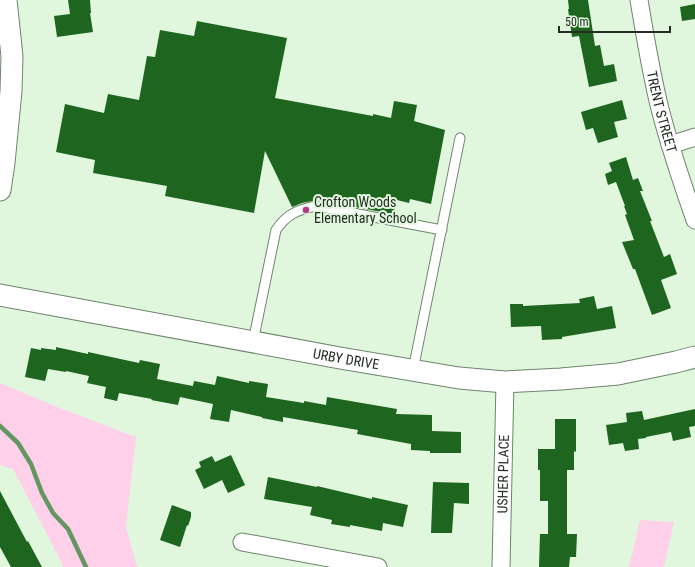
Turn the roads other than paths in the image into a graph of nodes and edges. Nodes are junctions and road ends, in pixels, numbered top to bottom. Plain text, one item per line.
1 (6, 0) edge
2 (639, 0) edge
3 (695, 137) edge
4 (460, 138) dead end
5 (670, 145) junction
6 (0, 190) edge
7 (695, 220) edge
8 (442, 230) junction
9 (0, 295) edge
10 (252, 342) junction
11 (695, 357) edge
12 (413, 370) junction
13 (505, 382) junction
14 (242, 542) dead end
15 (378, 567) edge
16 (501, 567) edge

1 - 6 street
2 - 5 street, TRENT STREET
3 - 5 street
4 - 8 lane
5 - 7 street, TRENT STREET
8 - 10 lane
8 - 12 lane
9 - 10 street, URBY DRIVE
10 - 12 street, URBY DRIVE
11 - 13 street, URBY DRIVE
12 - 13 street, URBY DRIVE
13 - 16 street, USHER PLACE
14 - 15 street

